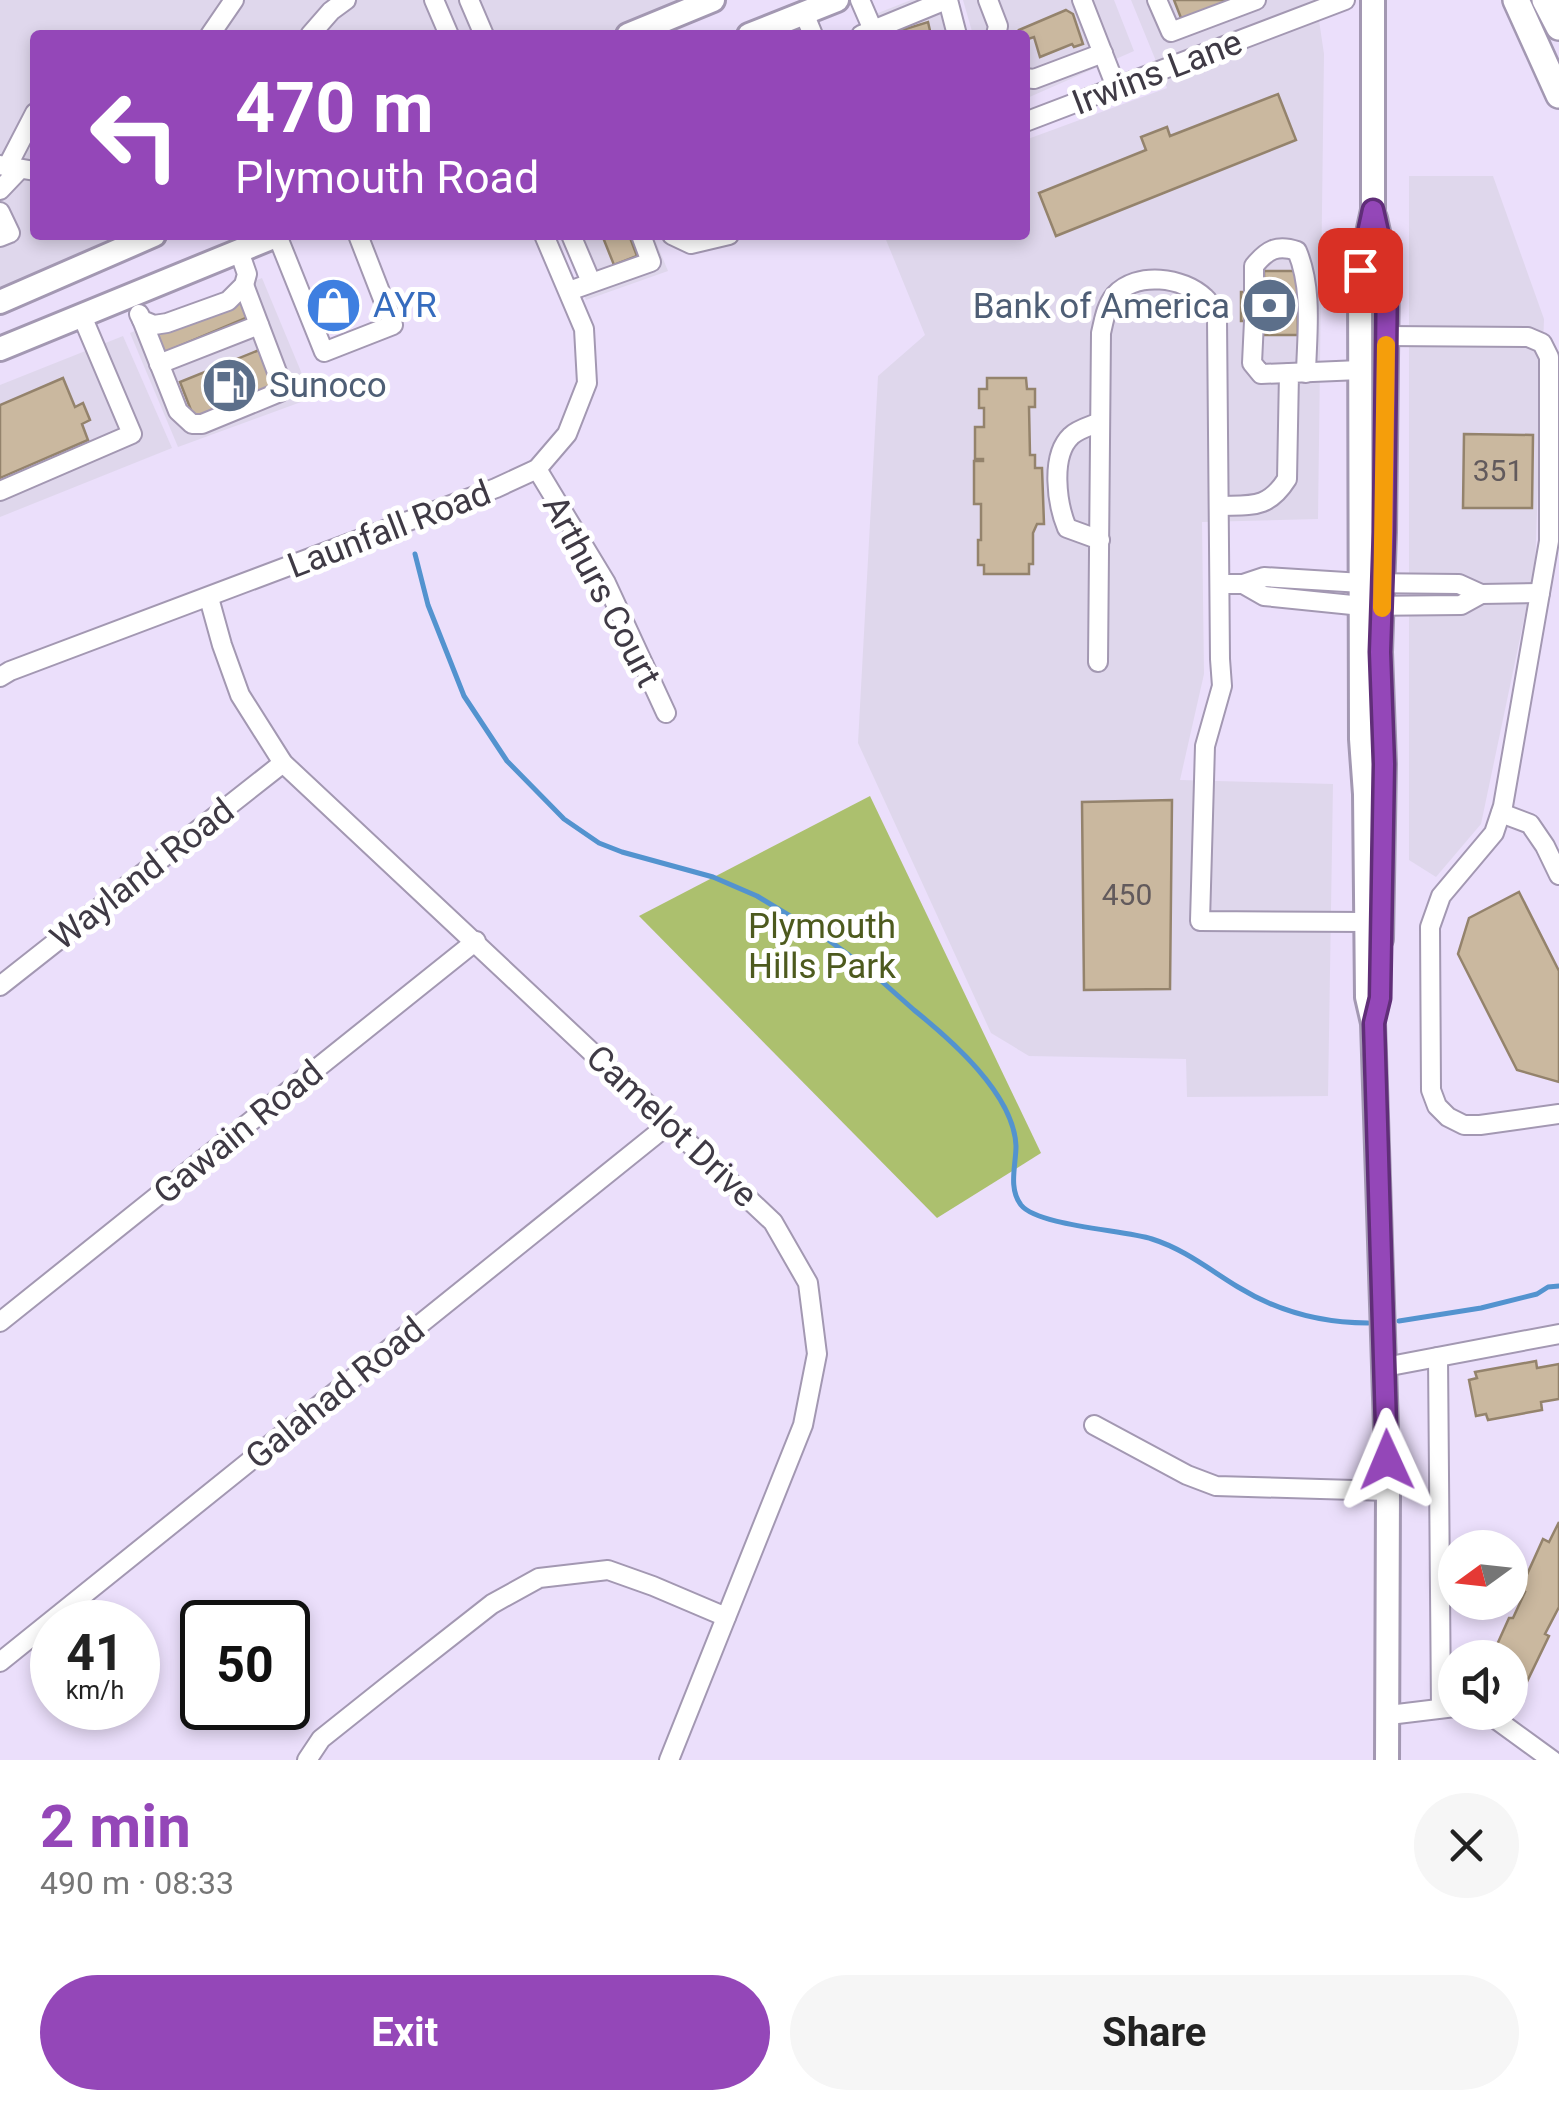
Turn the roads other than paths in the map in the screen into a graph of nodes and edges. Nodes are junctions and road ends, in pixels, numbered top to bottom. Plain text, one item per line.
1 (234, 0) edge
2 (346, 0) edge
3 (434, 0) edge
4 (469, 0) edge
5 (713, 0) edge
6 (837, 0) edge
7 (860, 0) edge
8 (947, 0) edge
9 (1082, 0) edge
10 (1157, 0) edge
11 (1256, 0) edge
12 (1346, 0) edge
13 (1373, 0) edge
14 (1516, 0) edge
15 (1545, 0) edge
16 (992, 1) edge
17 (1300, 8) edge
18 (804, 12) junction
19 (1559, 27) edge
20 (213, 30) edge
21 (314, 30) edge
22 (446, 30) edge
23 (482, 30) edge
24 (640, 30) edge
25 (761, 30) edge
26 (811, 30) edge
27 (869, 30) edge
28 (877, 30) edge
29 (956, 30) edge
30 (999, 30) edge
31 (1101, 48) junction
32 (1030, 67) edge
33 (1030, 79) edge
34 (1116, 87) junction
35 (1559, 94) edge
36 (1030, 120) edge
37 (30, 127) edge
38 (15, 168) edge
39 (0, 190) edge
40 (1373, 210) junction
41 (0, 212) edge
42 (0, 237) edge
43 (266, 240) edge
44 (280, 240) edge
45 (360, 240) edge
46 (546, 240) edge
47 (573, 240) edge
48 (643, 240) edge
49 (683, 240) edge
50 (708, 240) edge
51 (110, 244) edge
52 (239, 251) junction
53 (591, 282) junction
54 (244, 285) junction
55 (569, 291) junction
56 (1254, 292) tunnel mouth
57 (131, 296) junction
58 (0, 302) edge
59 (82, 316) junction
60 (142, 320) junction
61 (1254, 320) tunnel mouth
62 (259, 325) junction
63 (1386, 336) junction
64 (0, 350) edge
65 (159, 364) junction
66 (1360, 370) junction
67 (1297, 373) junction
68 (1100, 422) junction
69 (537, 469) junction
70 (0, 492) edge
71 (1220, 506) junction
72 (1100, 540) junction
73 (1220, 584) junction
74 (1540, 593) junction
75 (1372, 594) junction
76 (209, 598) junction
77 (1098, 662) dead end
78 (0, 678) edge
79 (666, 714) dead end
80 (284, 762) junction
81 (1501, 813) junction
82 (1559, 876) edge
83 (1366, 922) junction
84 (476, 942) junction
85 (0, 986) edge
86 (1374, 1023) junction
87 (1559, 1114) edge
88 (670, 1124) junction
89 (0, 1322) edge
90 (1559, 1334) edge
91 (1438, 1357) junction
92 (1386, 1367) junction
93 (1094, 1424) dead end
94 (1388, 1490) junction
95 (726, 1617) junction
96 (1446, 1640) edge
97 (0, 1662) edge
98 (1438, 1709) edge
99 (1388, 1714) junction
100 (1511, 1730) edge
101 (307, 1760) edge
102 (669, 1760) edge
103 (1387, 1760) edge
104 (1552, 1760) edge

1 - 20 street
2 - 21 street
3 - 22 street
4 - 23 street
5 - 24 main road
6 - 18 main road
7 - 27 street
8 - 28 street
8 - 29 street
9 - 31 street
10 - 11 street
12 - 17 street, Irwins Lane
13 - 40 main road
14 - 35 highway
15 - 19 highway
16 - 30 street
17 - 34 street, Irwins Lane
18 - 25 main road
18 - 26 street
31 - 32 street
31 - 33 street
31 - 34 street
34 - 36 street, Irwins Lane
37 - 38 street
38 - 39 street
40 - 63 main road
40 - 66 main road
41 - 42 street
43 - 52 main road
44 - 45 street
46 - 55 street, Launfall Road
47 - 53 street
48 - 53 street
49 - 50 street
51 - 58 main road
52 - 54 street
52 - 57 main road
53 - 55 street
54 - 60 street
54 - 62 street
55 - 69 street, Launfall Road
56 - 67 street
57 - 59 main road
57 - 60 street
59 - 64 main road
59 - 70 street
60 - 65 street
61 - 67 street
62 - 65 street
62 - 65 street
63 - 74 street
63 - 75 main road
66 - 67 street
66 - 75 main road
67 - 71 street
68 - 71 street
68 - 72 street
68 - 72 street
69 - 76 street, Launfall Road
69 - 79 street, Arthurs Court
71 - 73 street
72 - 77 street
73 - 75 street
73 - 83 street
74 - 75 street
74 - 81 street
75 - 83 main road
75 - 86 main road
76 - 78 street, Launfall Road
76 - 80 street, Camelot Drive
80 - 84 street, Camelot Drive
80 - 85 street, Wayland Road
81 - 82 street
81 - 87 street
83 - 86 main road
84 - 88 street, Camelot Drive
84 - 89 street, Gawain Road
86 - 92 main road
88 - 95 street, Camelot Drive
88 - 97 street, Galahad Road
90 - 91 street
91 - 92 street
91 - 96 street
92 - 94 main road
93 - 94 street
94 - 99 main road
95 - 101 street
95 - 102 street, Camelot Drive
98 - 99 street
99 - 103 main road
100 - 104 street

